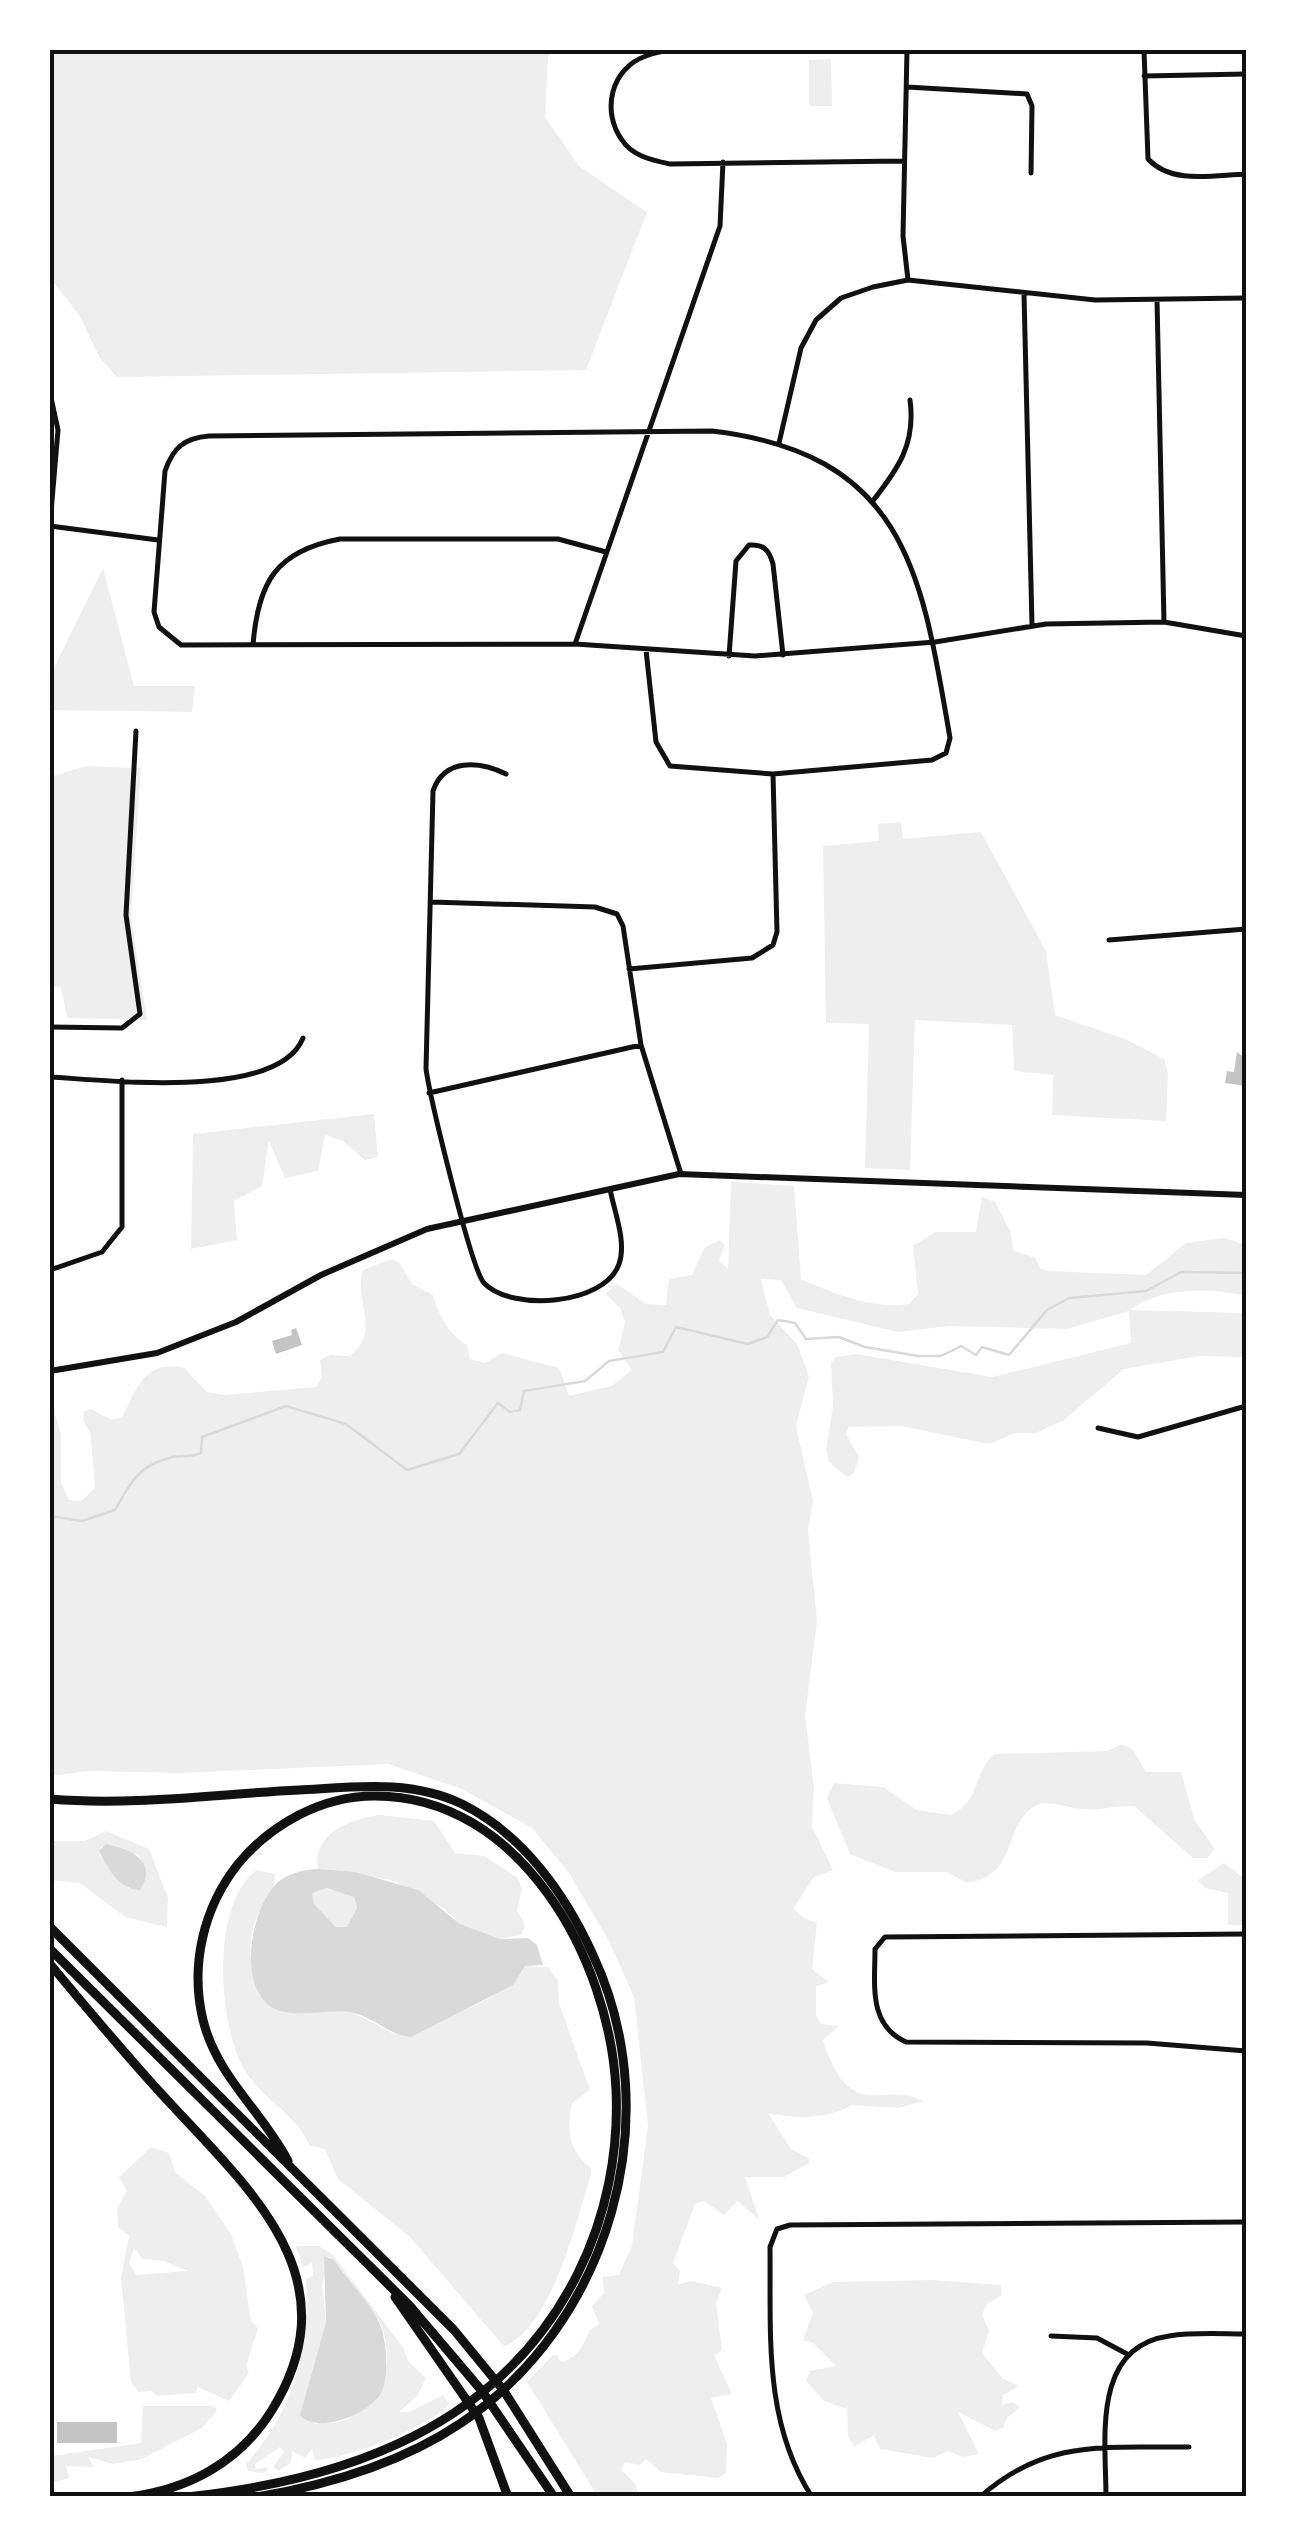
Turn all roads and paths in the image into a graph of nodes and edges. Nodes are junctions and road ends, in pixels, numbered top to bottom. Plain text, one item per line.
1 (708, 50) edge
2 (907, 50) edge
3 (1144, 50) edge
4 (1246, 74) edge
5 (1144, 76) junction
6 (906, 87) junction
7 (903, 161) junction
8 (723, 162) junction
9 (1031, 173) dead end
10 (1246, 174) edge
11 (908, 280) junction
12 (1024, 294) junction
13 (1246, 298) edge
14 (1157, 300) junction
15 (50, 393) edge
16 (910, 400) dead end
17 (652, 432) junction
18 (780, 444) junction
19 (872, 502) junction
20 (50, 525) edge
21 (158, 540) junction
22 (606, 552) junction
23 (1164, 622) junction
24 (1032, 625) junction
25 (1246, 636) edge
26 (935, 642) junction
27 (574, 644) junction
28 (252, 645) junction
29 (646, 650) junction
30 (783, 655) junction
31 (729, 656) junction
32 (136, 731) dead end
33 (506, 774) dead end
34 (774, 774) junction
35 (431, 902) junction
36 (1246, 929) edge
37 (1109, 940) dead end
38 (629, 969) junction
39 (50, 1027) edge
40 (304, 1038) dead end
41 (641, 1045) junction
42 (50, 1078) edge
43 (122, 1080) junction
44 (430, 1092) junction
45 (681, 1174) junction
46 (610, 1189) junction
47 (1246, 1195) edge
48 (465, 1220) junction
49 (50, 1270) edge
50 (50, 1371) edge
51 (1246, 1406) edge
52 (1098, 1428) dead end
53 (50, 1799) edge
54 (50, 1926) edge
55 (1246, 1934) edge
56 (50, 1949) edge
57 (50, 1964) edge
58 (1246, 2051) edge
59 (288, 2161) junction
60 (1246, 2222) edge
61 (369, 2263) junction
62 (1246, 2334) edge
63 (1051, 2336) dead end
64 (1129, 2355) junction
65 (529, 2356) junction
66 (452, 2423) junction
67 (1189, 2446) dead end
68 (1106, 2448) junction
69 (128, 2497) edge
70 (187, 2497) edge
71 (256, 2497) edge
72 (508, 2497) edge
73 (554, 2497) edge
74 (572, 2497) edge
75 (812, 2497) edge
76 (980, 2497) edge
77 (1106, 2497) edge

1 - 8 street
2 - 6 street
3 - 5 street
4 - 5 street
5 - 10 street
6 - 7 street
6 - 9 street
7 - 8 street
7 - 11 street
8 - 17 street
11 - 12 street
11 - 18 street
12 - 14 street
12 - 24 street
13 - 14 street
14 - 23 street
15 - 20 street
16 - 19 street
17 - 18 street
17 - 21 street
17 - 22 street
18 - 19 street
19 - 26 street
20 - 21 street
21 - 28 street
22 - 27 street
22 - 28 street
23 - 24 street
23 - 25 street
24 - 26 street
26 - 30 street
26 - 34 street
27 - 28 street
27 - 29 street
29 - 31 street
29 - 34 street
30 - 31 street
30 - 31 street
32 - 39 street
33 - 35 street
34 - 38 street
35 - 38 street
35 - 44 street
36 - 37 street
38 - 41 street
40 - 43 street
41 - 44 street
41 - 45 street
42 - 43 street
43 - 49 street
44 - 48 street
45 - 46 street
45 - 47 street
46 - 48 street
46 - 48 street
48 - 50 street
51 - 52 street
53 - 65 highway
54 - 59 highway
55 - 58 street
56 - 61 highway
57 - 69 highway
59 - 65 highway
59 - 74 highway
60 - 75 street
61 - 72 highway
61 - 73 highway
62 - 64 street
63 - 64 street
64 - 68 street
65 - 66 highway
66 - 70 highway
66 - 71 highway
67 - 68 street
68 - 76 street
68 - 77 street

